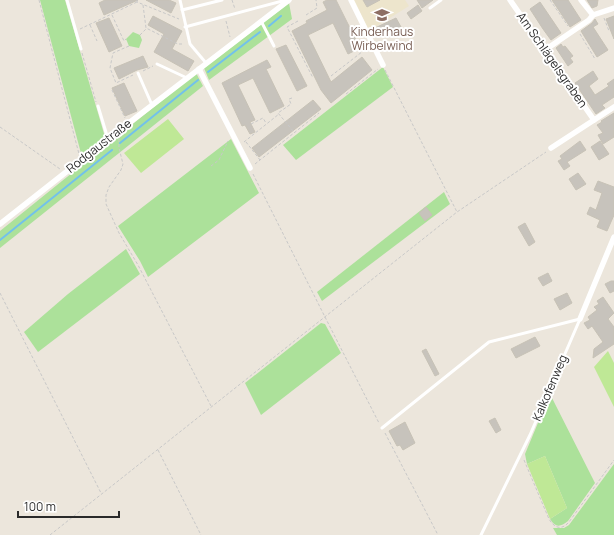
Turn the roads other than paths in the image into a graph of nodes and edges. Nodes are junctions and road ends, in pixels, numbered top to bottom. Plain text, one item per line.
1 (67, 0) edge
2 (180, 0) edge
3 (222, 0) edge
4 (288, 0) edge
5 (350, 0) edge
6 (441, 0) edge
7 (510, 0) edge
8 (580, 0) edge
9 (430, 8) dead end
10 (614, 8) edge
11 (182, 10) junction
12 (593, 15) junction
13 (261, 21) junction
14 (186, 27) junction
15 (274, 46) dead end
16 (81, 49) road end
17 (545, 50) junction
18 (206, 63) junction
19 (157, 64) road end
20 (383, 65) road end
21 (199, 69) junction
22 (138, 73) road end
23 (187, 78) junction
24 (152, 105) junction
25 (98, 106) road end
26 (614, 107) edge
27 (594, 120) junction
28 (108, 138) junction
29 (551, 148) road end
30 (250, 168) road end
31 (0, 224) edge
32 (614, 238) edge
33 (580, 319) junction
34 (382, 428) dead end
35 (480, 535) edge

1 - 16 lane
2 - 11 lane
3 - 11 lane
4 - 13 street, Rodgaustraße
4 - 14 lane
5 - 20 street
6 - 9 lane
7 - 17 street, Am Schlägelsgraben
8 - 12 street
10 - 12 street
11 - 14 lane
12 - 17 street
13 - 15 lane
13 - 18 street, Rodgaustraße
14 - 18 lane
17 - 27 street, Am Schlägelsgraben
18 - 21 street, Rodgaustraße
19 - 23 lane
21 - 23 street, Rodgaustraße
21 - 30 street
22 - 24 lane
23 - 24 street, Rodgaustraße
24 - 28 street, Rodgaustraße
25 - 28 lane
26 - 27 street
27 - 29 street
28 - 31 street, Rodgaustraße
32 - 33 street, Kalkofenweg
33 - 34 lane
33 - 35 lane, Kalkofenweg

